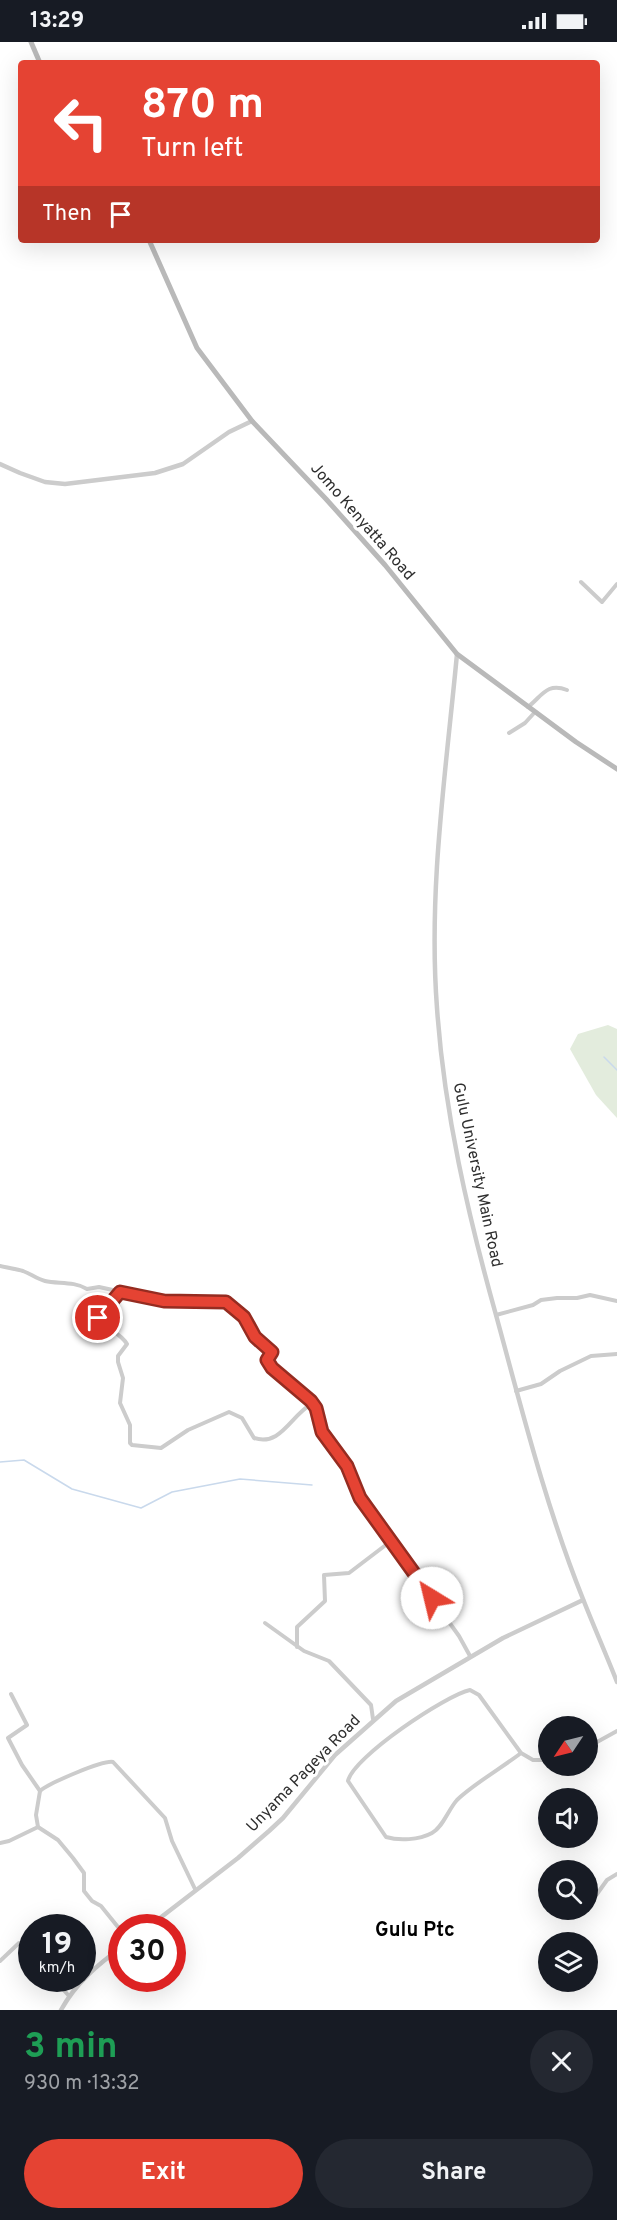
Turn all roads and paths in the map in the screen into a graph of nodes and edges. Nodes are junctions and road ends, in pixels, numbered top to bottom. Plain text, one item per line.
1 (31, 42) edge
2 (39, 60) edge
3 (150, 243) edge
4 (252, 421) junction
5 (0, 464) edge
6 (581, 582) dead end
7 (617, 584) edge
8 (457, 654) junction
9 (567, 690) dead end
10 (528, 707) junction
11 (535, 712) junction
12 (509, 733) dead end
13 (617, 769) edge
14 (0, 1266) edge
15 (120, 1292) junction
16 (617, 1301) edge
17 (496, 1315) junction
18 (617, 1354) edge
19 (516, 1392) junction
20 (311, 1401) junction
21 (391, 1541) junction
22 (583, 1599) junction
23 (265, 1623) dead end
24 (297, 1647) junction
25 (470, 1656) junction
26 (617, 1682) edge
27 (11, 1694) dead end
28 (374, 1719) junction
29 (617, 1731) edge
30 (598, 1741) edge
31 (521, 1753) junction
32 (538, 1760) edge
33 (40, 1791) junction
34 (38, 1827) junction
35 (0, 1843) edge
36 (617, 1874) edge
37 (195, 1889) junction
38 (598, 1893) edge
39 (164, 1914) edge
40 (108, 1915) edge
41 (18, 1944) edge
42 (108, 1958) edge
43 (0, 1960) edge
44 (65, 1992) edge
45 (69, 1996) junction
46 (61, 2010) edge

1 - 2 main road
3 - 4 main road, Jomo Kenyatta Road
4 - 5 street
4 - 8 main road, Jomo Kenyatta Road
6 - 7 street
8 - 10 main road, Jomo Kenyatta Road
8 - 17 street, Gulu University Main Road
9 - 10 street
10 - 11 main road, Jomo Kenyatta Road
11 - 12 street
11 - 13 main road, Jomo Kenyatta Road
14 - 15 street
15 - 20 street
15 - 20 street
16 - 17 street
17 - 19 street, Gulu University Main Road
18 - 19 street
19 - 22 street, Gulu University Main Road
20 - 21 street
21 - 24 street
21 - 25 street
22 - 25 street, Unyama Pageya Road
22 - 26 street, Gulu University Main Road
23 - 24 street
24 - 28 street
25 - 28 street, Unyama Pageya Road
27 - 33 street
28 - 37 street, Unyama Pageya Road
29 - 30 street
31 - 31 street
31 - 32 street
33 - 34 street
33 - 37 street
34 - 35 street
34 - 40 street
36 - 38 street
37 - 39 street, Unyama Pageya Road
41 - 43 street
42 - 45 street
44 - 45 street
45 - 46 street

